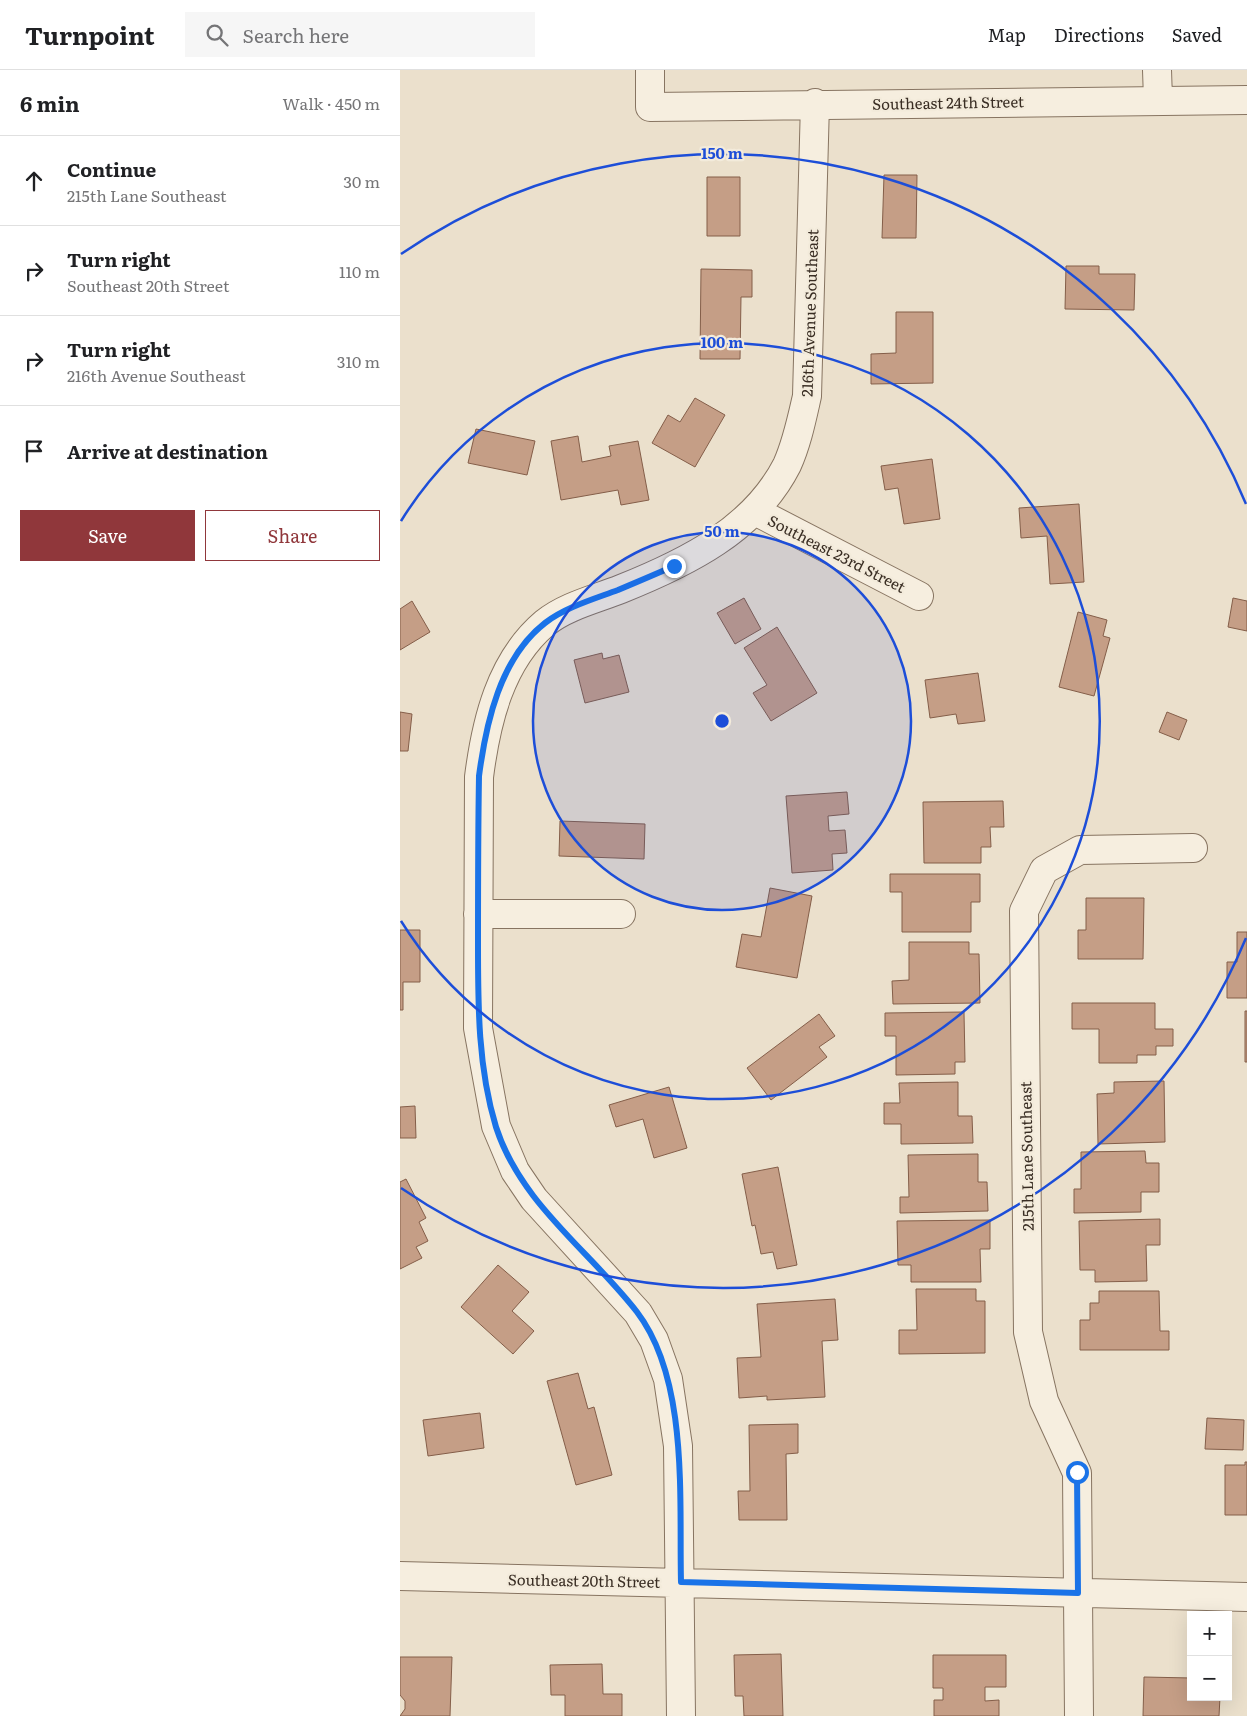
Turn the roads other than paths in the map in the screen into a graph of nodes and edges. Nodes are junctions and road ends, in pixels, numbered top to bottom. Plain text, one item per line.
1 (650, 70) edge
2 (1157, 70) edge
3 (1158, 99) junction
4 (1247, 100) edge
5 (815, 103) junction
6 (755, 511) junction
7 (919, 596) dead end
8 (1193, 848) dead end
9 (478, 914) junction
10 (621, 914) dead end
11 (400, 1576) edge
12 (681, 1582) junction
13 (1078, 1593) junction
14 (1247, 1596) edge
15 (681, 1716) edge
16 (1079, 1716) edge

1 - 5 street, Southeast 24th Street
2 - 3 street
3 - 4 street, Southeast 24th Street
3 - 5 street, Southeast 24th Street
5 - 6 street, 216th Avenue Southeast
6 - 7 street, Southeast 23rd Street
6 - 9 street, 216th Avenue Southeast
8 - 13 street, 215th Lane Southeast
9 - 10 street
9 - 12 street, 216th Avenue Southeast
11 - 12 street, Southeast 20th Street
12 - 13 street, Southeast 20th Street
12 - 15 street, 216th Avenue Southeast
13 - 14 street, Southeast 20th Street
13 - 16 street, 215th Lane Southeast

